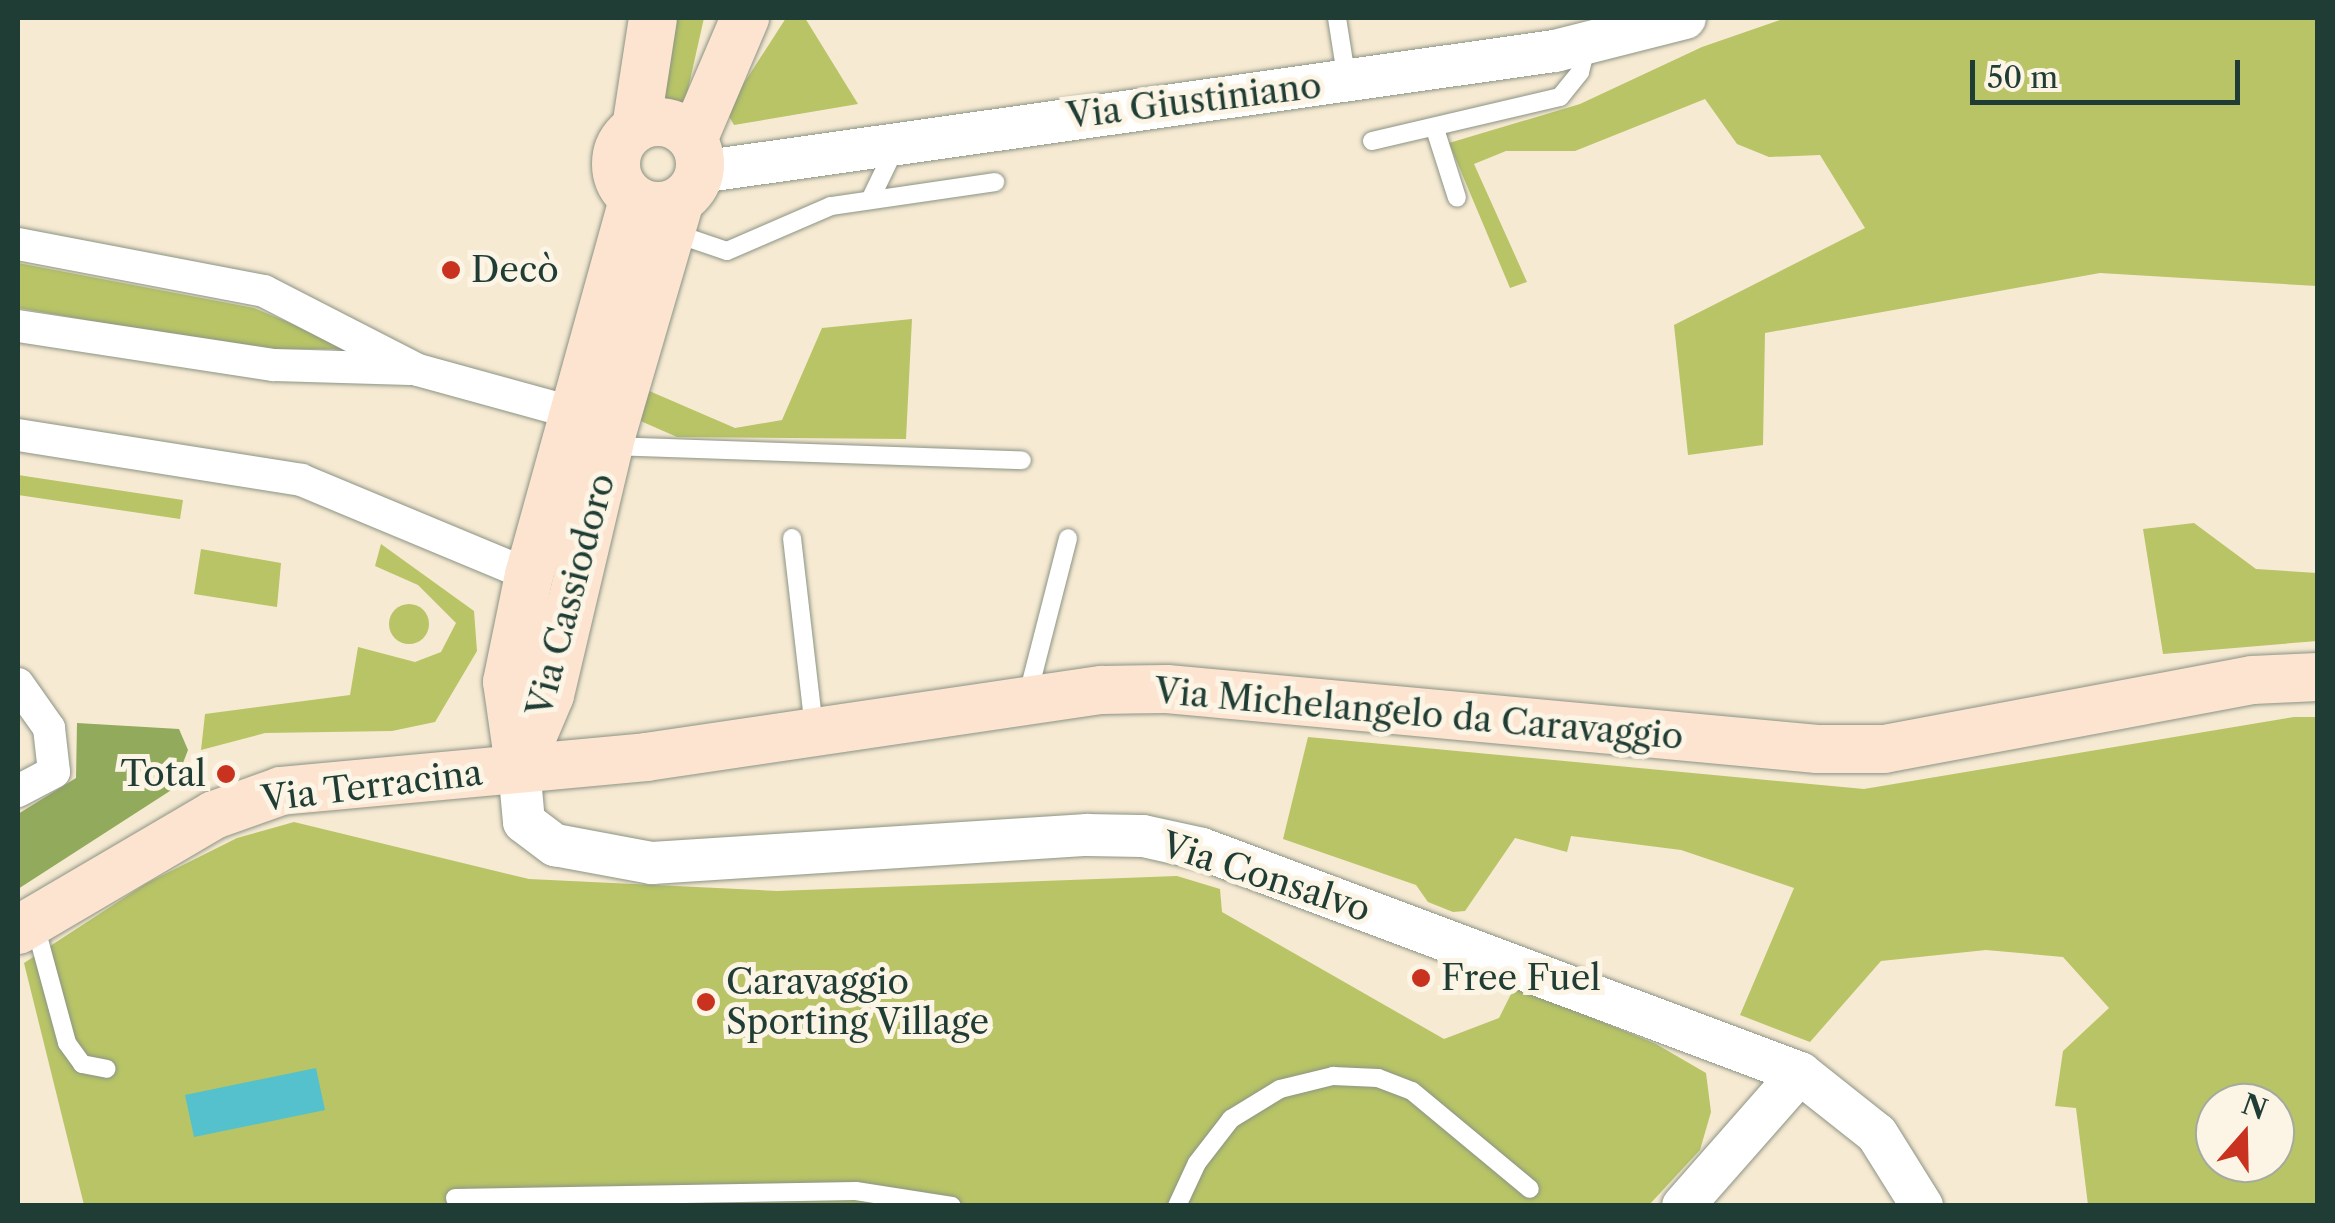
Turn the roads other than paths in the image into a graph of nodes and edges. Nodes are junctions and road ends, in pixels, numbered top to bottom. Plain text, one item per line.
1 (653, 18) edge
2 (745, 18) edge
3 (1337, 18) edge
4 (1685, 18) edge
5 (1587, 44) junction
6 (1348, 82) junction
7 (636, 128) junction
8 (1435, 129) junction
9 (898, 140) junction
10 (1372, 141) dead end
11 (995, 182) dead end
12 (686, 186) junction
13 (1458, 198) dead end
14 (633, 199) junction
15 (870, 200) junction
16 (18, 244) edge
17 (18, 326) edge
18 (418, 370) junction
19 (574, 413) junction
20 (18, 435) edge
21 (609, 446) junction
22 (1022, 460) dead end
23 (792, 538) dead end
24 (1068, 538) dead end
25 (529, 575) junction
26 (2318, 676) edge
27 (18, 684) edge
28 (1027, 699) junction
29 (814, 729) junction
30 (520, 768) junction
31 (18, 790) edge
32 (25, 925) edge
33 (107, 1069) dead end
34 (1800, 1073) junction
35 (1530, 1189) dead end
36 (455, 1198) dead end
37 (952, 1206) edge
38 (1176, 1206) edge
39 (1683, 1206) edge
40 (1922, 1206) edge

1 - 7 main road
2 - 12 main road, Via Cassiodoro
3 - 6 lane
4 - 5 street, Via Giustiniano
5 - 6 street, Via Giustiniano
5 - 8 lane
6 - 9 street, Via Giustiniano
7 - 12 main road
7 - 14 main road
8 - 10 lane
8 - 13 lane
9 - 12 street, Via Giustiniano
9 - 15 lane
11 - 15 lane
12 - 14 main road
12 - 15 lane
12 - 21 main road, Via Cassiodoro
14 - 19 main road, Via Cassiodoro
16 - 18 street
17 - 18 street
18 - 19 street
19 - 25 main road, Via Cassiodoro
20 - 25 street
21 - 22 lane
21 - 30 main road, Via Cassiodoro
23 - 29 lane
24 - 28 lane
25 - 30 main road, Via Cassiodoro
26 - 28 main road, Via Michelangelo da Caravaggio
27 - 31 street
28 - 29 main road, Via Michelangelo da Caravaggio
29 - 30 main road, Via Michelangelo da Caravaggio
30 - 32 main road, Via Terracina
30 - 34 street, Via Consalvo
32 - 33 lane
34 - 39 street
34 - 40 street, Via Consalvo
35 - 38 lane
36 - 37 lane

